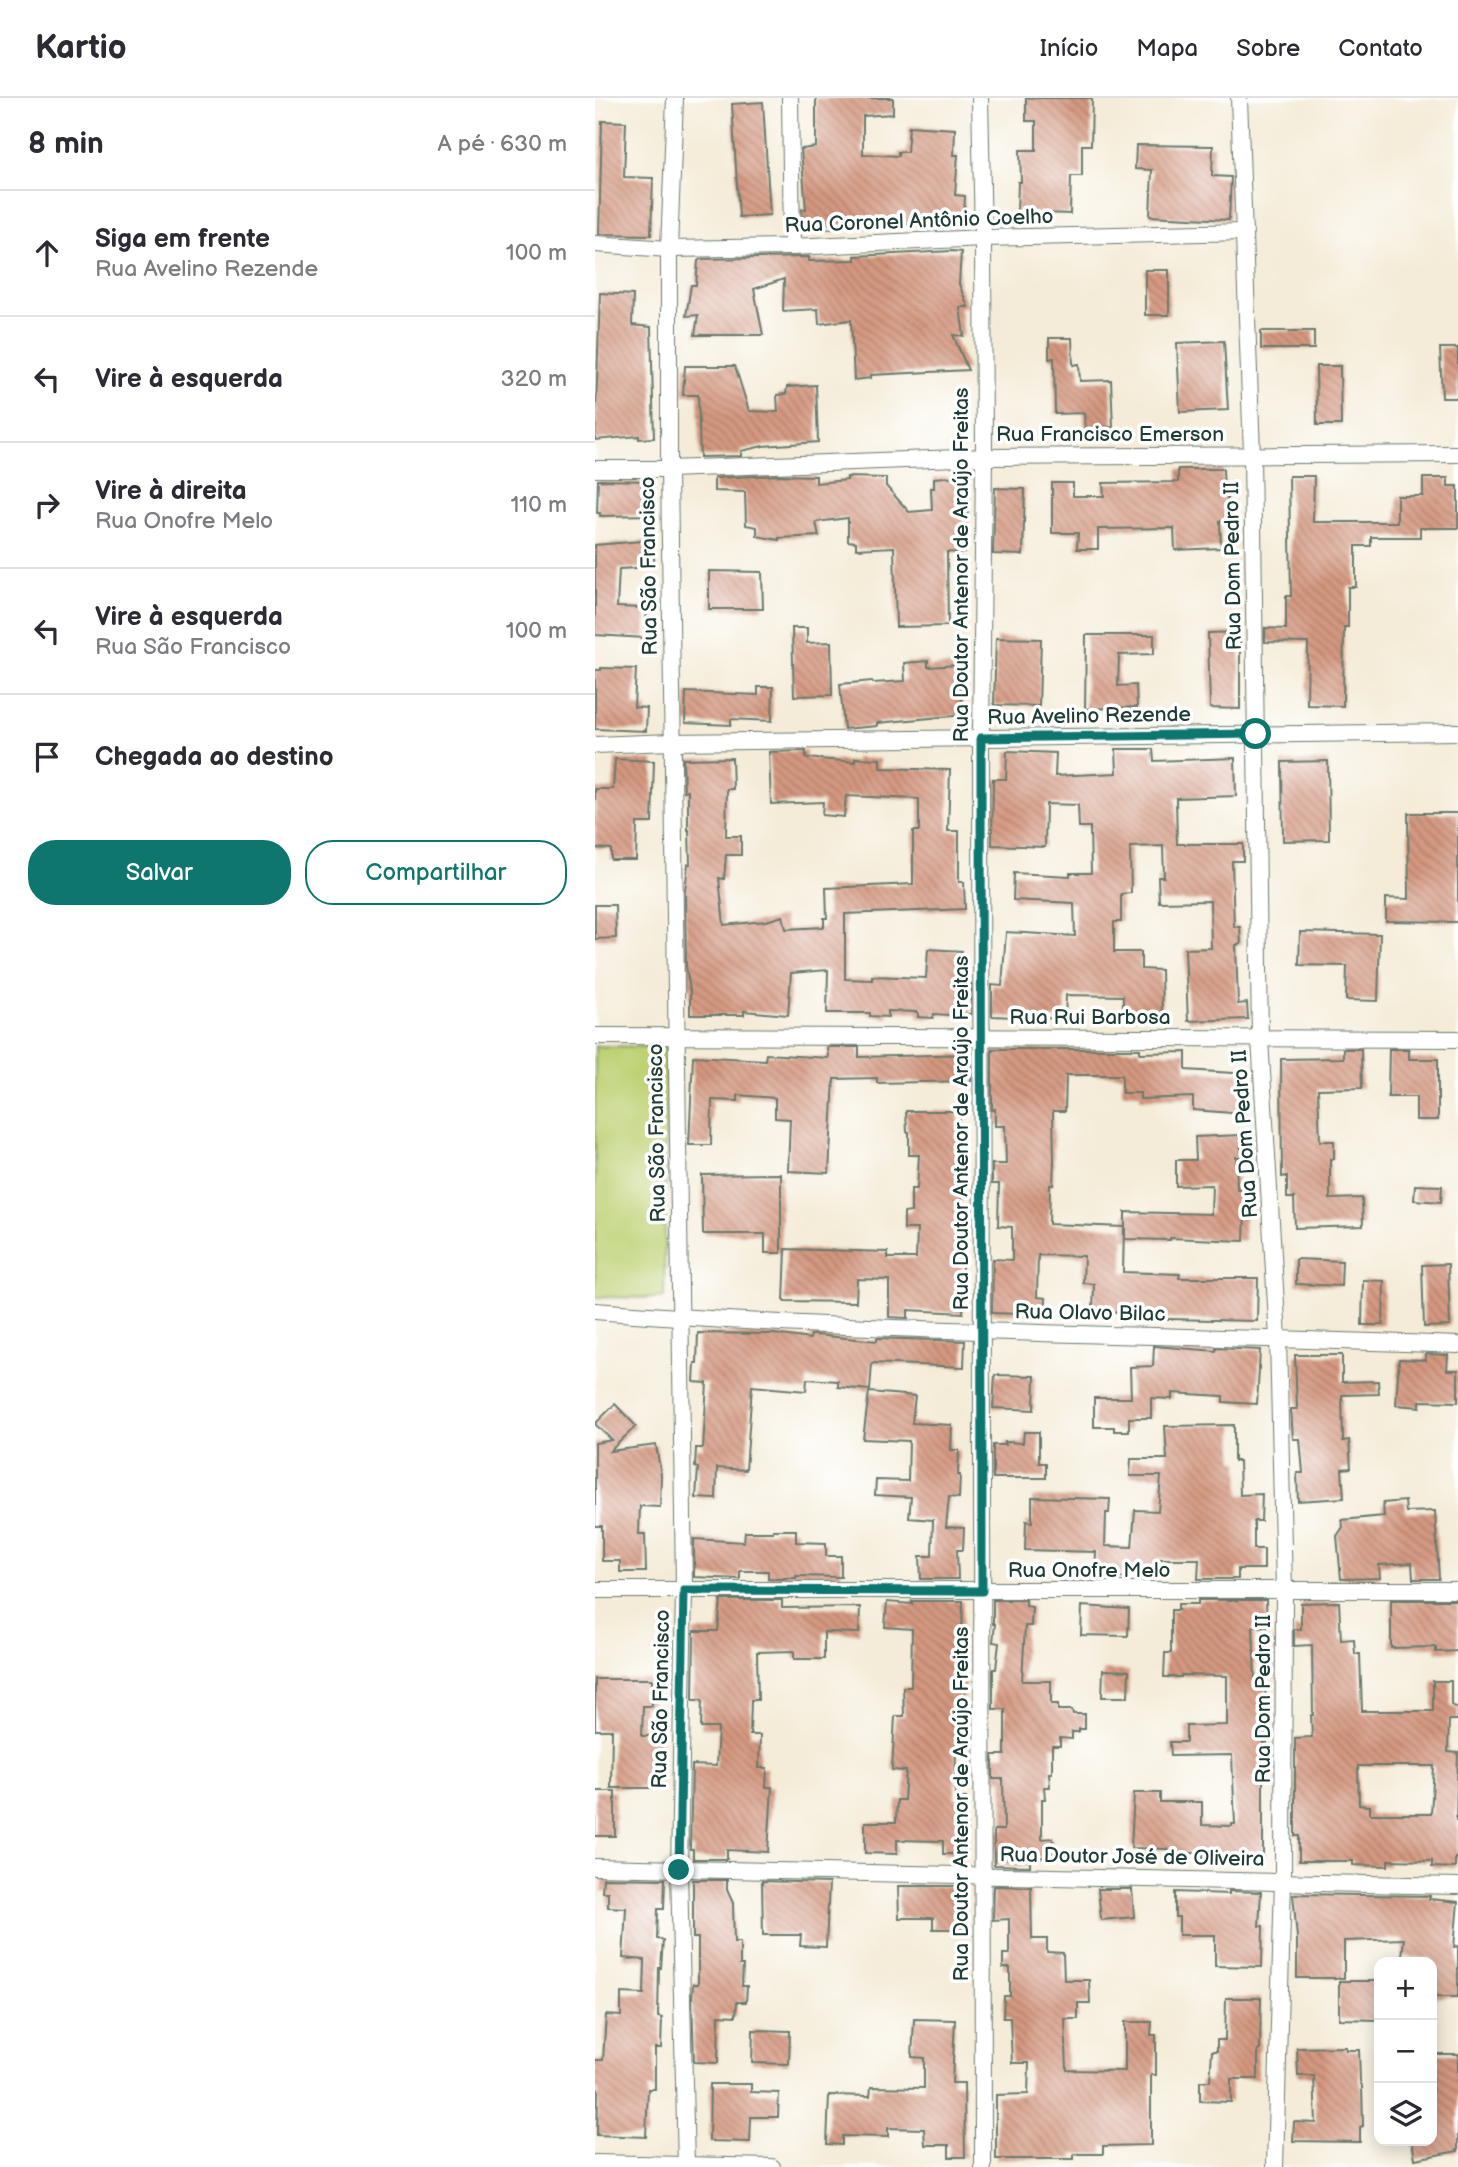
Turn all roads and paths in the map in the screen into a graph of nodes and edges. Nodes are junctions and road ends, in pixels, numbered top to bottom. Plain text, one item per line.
1 (675, 98) edge
2 (790, 98) edge
3 (980, 98) edge
4 (1239, 98) edge
5 (1245, 232) junction
6 (983, 238) junction
7 (595, 244) edge
8 (792, 247) junction
9 (669, 249) junction
10 (1252, 454) junction
11 (1458, 454) edge
12 (984, 457) junction
13 (595, 469) edge
14 (669, 469) junction
15 (1458, 732) edge
16 (1256, 734) junction
17 (981, 738) junction
18 (671, 742) junction
19 (595, 745) edge
20 (595, 1036) edge
21 (677, 1036) junction
22 (981, 1037) junction
23 (1260, 1039) junction
24 (1458, 1039) edge
25 (595, 1311) edge
26 (680, 1318) junction
27 (983, 1331) junction
28 (1278, 1338) junction
29 (1458, 1345) edge
30 (595, 1590) edge
31 (684, 1590) junction
32 (1284, 1590) junction
33 (1458, 1590) edge
34 (982, 1591) junction
35 (595, 1867) edge
36 (679, 1870) junction
37 (982, 1875) junction
38 (1283, 1881) junction
39 (1458, 1886) edge
40 (595, 2163) edge
41 (686, 2166) edge
42 (772, 2167) edge
43 (983, 2167) edge
44 (1275, 2167) edge

1 - 9 street, Rua São Francisco
2 - 8 street
3 - 6 street, Rua Doutor Antenor de Araújo Freitas
4 - 5 street, Rua Dom Pedro II
5 - 6 street, Rua Coronel Antônio Coelho
5 - 10 street, Rua Dom Pedro II
6 - 8 street, Rua Coronel Antônio Coelho
6 - 12 street, Rua Doutor Antenor de Araújo Freitas
7 - 9 street, Rua Coronel Antônio Coelho
8 - 9 street, Rua Coronel Antônio Coelho
9 - 14 street, Rua São Francisco
10 - 11 street, Rua Francisco Emerson
10 - 12 street, Rua Francisco Emerson
10 - 16 street, Rua Dom Pedro II
12 - 14 street, Rua Francisco Emerson
12 - 17 street, Rua Doutor Antenor de Araújo Freitas
13 - 14 street, Rua Francisco Emerson
14 - 18 street, Rua São Francisco
15 - 16 street, Rua Avelino Rezende
16 - 17 street, Rua Avelino Rezende
16 - 23 street, Rua Dom Pedro II
17 - 18 street, Rua Avelino Rezende
17 - 22 street, Rua Doutor Antenor de Araújo Freitas
18 - 19 street, Rua Avelino Rezende
18 - 21 street, Rua São Francisco
20 - 21 street, Rua Rui Barbosa
21 - 22 street, Rua Rui Barbosa
21 - 26 street, Rua São Francisco
22 - 23 street, Rua Rui Barbosa
22 - 27 street, Rua Doutor Antenor de Araújo Freitas
23 - 24 street, Rua Rui Barbosa
23 - 28 street, Rua Dom Pedro II
25 - 26 street, Rua Olavo Bilac
26 - 27 street, Rua Olavo Bilac
26 - 31 street, Rua São Francisco
27 - 28 street, Rua Olavo Bilac
27 - 34 street, Rua Doutor Antenor de Araújo Freitas
28 - 29 street, Rua Olavo Bilac
28 - 32 street, Rua Dom Pedro II
30 - 31 street, Rua Onofre Melo
31 - 34 street, Rua Onofre Melo
31 - 36 street, Rua São Francisco
32 - 33 street, Rua Onofre Melo
32 - 34 street, Rua Onofre Melo
32 - 38 street, Rua Dom Pedro II
34 - 37 street, Rua Doutor Antenor de Araújo Freitas
35 - 36 street, Rua Doutor José de Oliveira
36 - 37 street, Rua Doutor José de Oliveira
36 - 41 street, Rua São Francisco
37 - 38 street, Rua Doutor José de Oliveira
37 - 43 street, Rua Doutor Antenor de Araújo Freitas
38 - 39 street, Rua Doutor José de Oliveira
38 - 44 street, Rua Dom Pedro II
40 - 41 street
41 - 42 street

